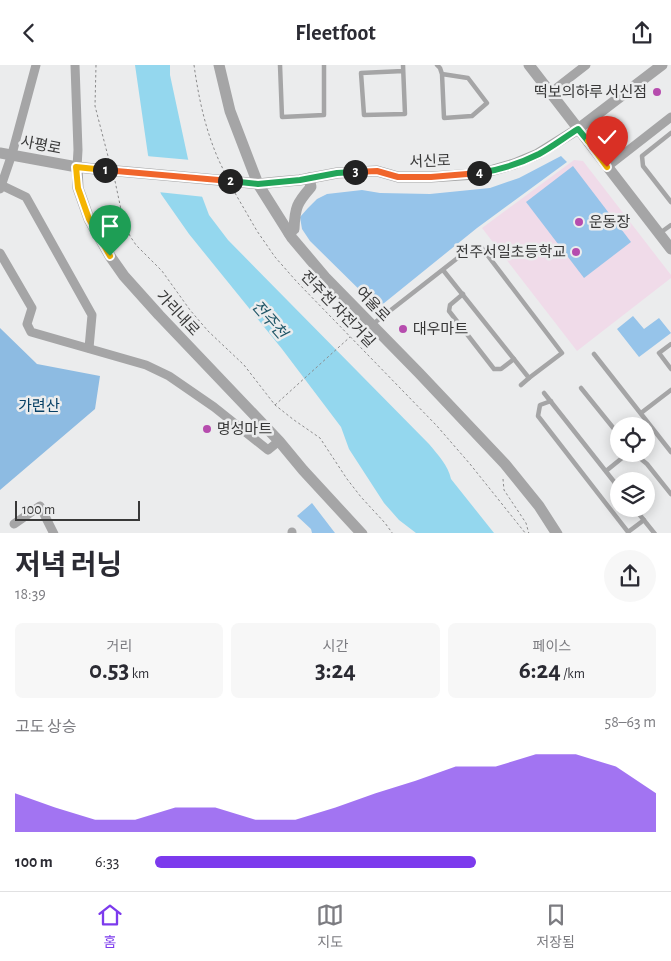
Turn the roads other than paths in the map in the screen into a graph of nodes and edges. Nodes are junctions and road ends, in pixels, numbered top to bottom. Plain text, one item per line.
1 (36, 65) edge
2 (75, 65) edge
3 (219, 65) edge
4 (280, 65) edge
5 (324, 65) edge
6 (403, 65) edge
7 (437, 65) edge
8 (529, 65) edge
9 (586, 65) edge
10 (662, 65) edge
11 (403, 71) junction
12 (442, 74) junction
13 (550, 93) junction
14 (671, 117) edge
15 (578, 129) junction
16 (671, 133) edge
17 (6, 153) edge
18 (76, 167) junction
19 (607, 167) junction
20 (309, 178) junction
21 (258, 184) junction
22 (236, 185) joint
23 (1, 187) edge
24 (671, 203) edge
25 (671, 225) edge
26 (289, 233) junction
27 (659, 234) junction
28 (671, 249) edge
29 (0, 253) edge
30 (443, 269) junction
31 (463, 294) junction
32 (372, 325) junction
33 (671, 344) edge
34 (90, 349) junction
35 (594, 354) dead end
36 (514, 359) junction
37 (671, 369) edge
38 (529, 378) junction
39 (521, 385) dead end
40 (582, 388) dead end
41 (671, 390) edge
42 (544, 393) dead end
43 (551, 401) junction
44 (640, 413) junction
45 (610, 424) edge
46 (279, 441) junction
47 (671, 452) edge
48 (617, 462) edge
49 (646, 462) edge
50 (606, 471) junction
51 (610, 476) edge
52 (671, 494) edge
53 (644, 519) joint
54 (14, 524) dead end
55 (54, 533) edge
56 (362, 533) edge
57 (557, 533) edge
58 (654, 533) edge

1 - 17 street
2 - 18 street, 가리내로
3 - 21 street, 여울로
4 - 5 lane
6 - 11 lane
7 - 12 lane
8 - 13 street
9 - 13 street
10 - 15 street, 서신로
11 - 11 lane
12 - 12 lane
13 - 15 street
14 - 19 street
15 - 19 street
15 - 20 street, 서신로
16 - 24 lane
17 - 18 street, 사평로
17 - 23 street
18 - 22 street, 사평로, bridge
18 - 46 street, 가리내로
19 - 27 street
20 - 21 street, 서신로
20 - 26 street
21 - 22 street, 서신로
21 - 26 street, 여울로
23 - 34 street
25 - 27 lane
26 - 32 street, 여울로
27 - 28 street
29 - 34 street
30 - 31 lane
30 - 32 lane
30 - 38 lane
31 - 36 lane
31 - 36 lane
32 - 57 street, 여울로
33 - 37 lane
34 - 46 street
35 - 44 lane
36 - 38 lane
38 - 39 lane
40 - 45 lane
41 - 44 lane
42 - 43 lane
43 - 50 lane
43 - 53 lane
44 - 47 lane
46 - 56 street, 가리내로
48 - 50 lane
49 - 52 lane
50 - 51 lane
53 - 58 lane
54 - 55 street

